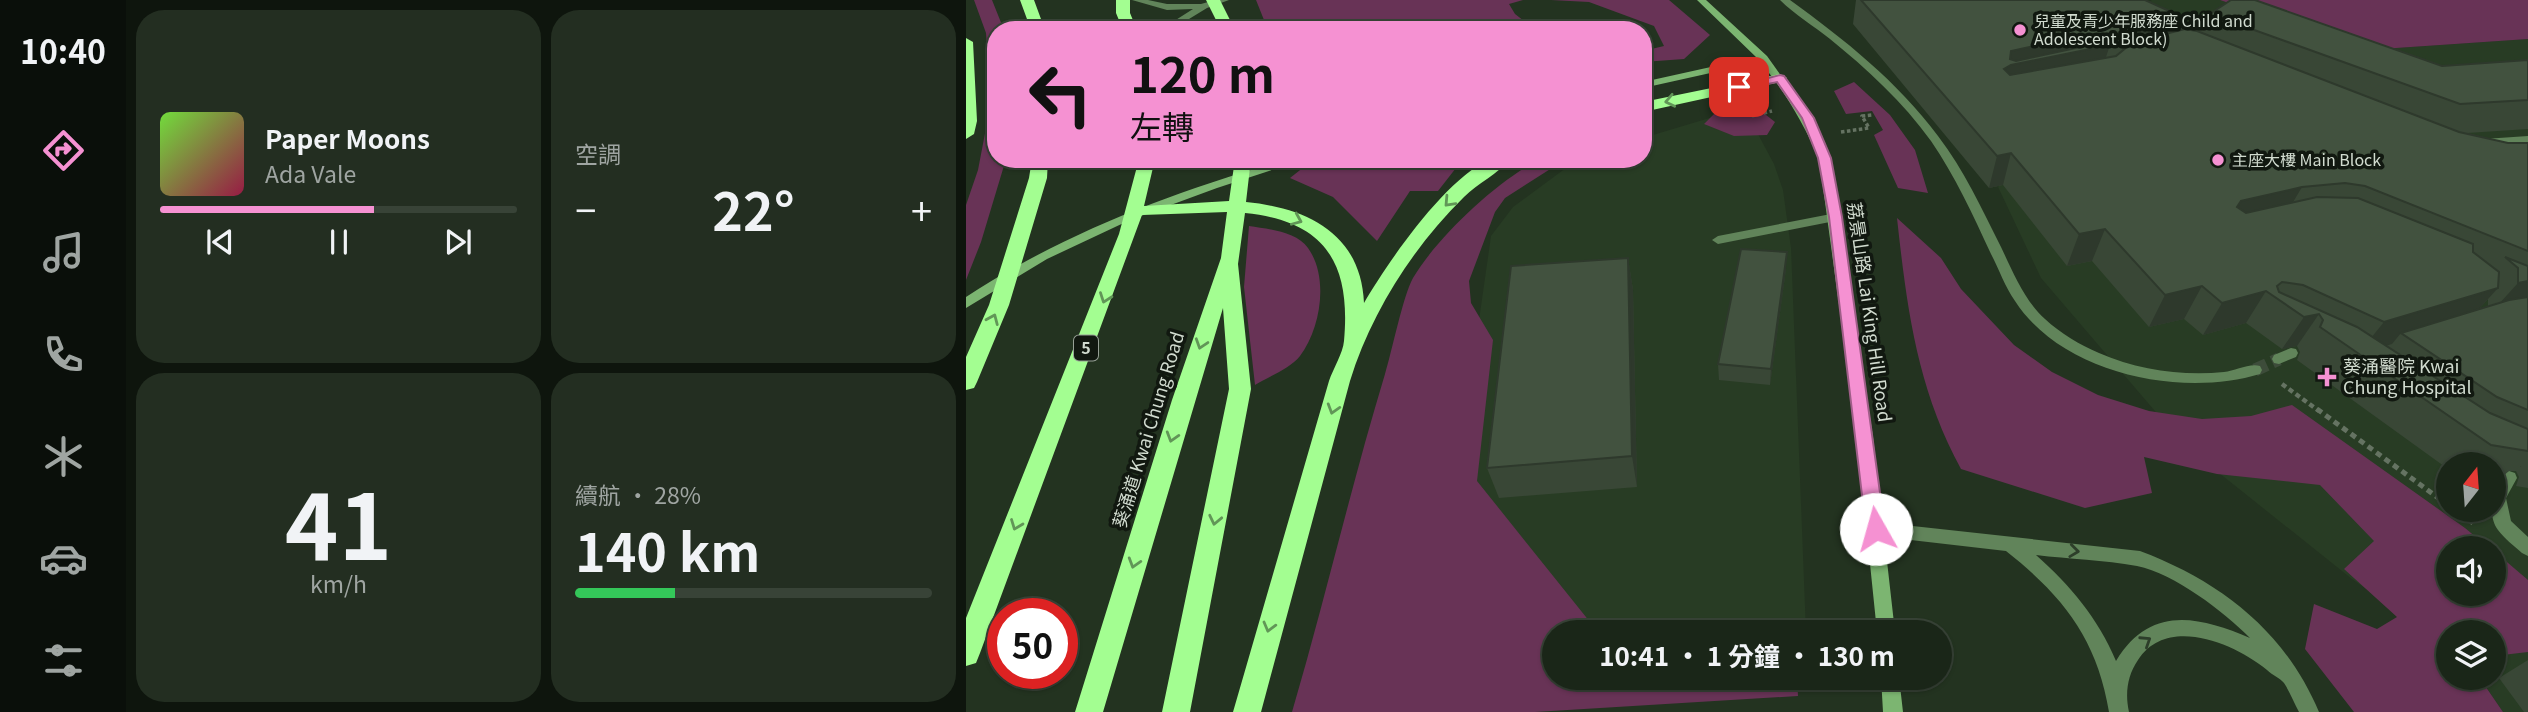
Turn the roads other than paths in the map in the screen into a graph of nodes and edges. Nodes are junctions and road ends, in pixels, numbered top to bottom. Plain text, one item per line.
1 (1027, 0) edge
2 (1123, 0) edge
3 (1136, 0) edge
4 (1225, 0) edge
5 (1701, 0) edge
6 (1784, 0) edge
7 (1208, 3) edge
8 (1035, 21) edge
9 (1126, 21) edge
10 (1179, 21) edge
11 (1221, 21) edge
12 (966, 42) edge
13 (1764, 58) junction
14 (1780, 78) junction
15 (1652, 83) edge
16 (1652, 105) edge
17 (966, 134) edge
18 (2528, 139) edge
19 (2473, 142) edge
20 (1039, 168) edge
21 (1145, 168) edge
22 (1242, 168) edge
23 (1268, 168) edge
24 (1490, 168) edge
25 (1146, 211) junction
26 (1836, 217) junction
27 (1718, 240) dead end
28 (1230, 258) junction
29 (966, 303) edge
30 (1353, 344) junction
31 (2255, 370) tunnel mouth
32 (966, 382) edge
33 (2509, 478) edge
34 (1876, 529) junction
35 (2006, 542) junction
36 (2528, 548) edge
37 (1885, 620) edge
38 (966, 653) edge
39 (2299, 688) junction
40 (1891, 690) edge
41 (2118, 705) edge
42 (1089, 712) edge
43 (1175, 712) edge
44 (1247, 712) edge
45 (1893, 712) edge
46 (2309, 712) edge

1 - 8 highway
2 - 9 highway
3 - 7 street
4 - 7 street
5 - 13 main road, 荔景山路 Lai King Hill Road
6 - 31 street
7 - 10 street
7 - 11 highway
12 - 17 highway
13 - 14 main road, 荔景山路 Lai King Hill Road
13 - 15 main road
14 -> 16 highway
14 - 26 main road, 荔景山路 Lai King Hill Road
18 - 19 street
32 -> 20 highway
21 -> 38 highway, 5
22 - 28 highway, 葵涌道 Kwai Chung Road
23 - 25 main road
24 -> 30 highway
25 - 29 main road
25 -> 30 highway
26 - 27 street
26 - 34 main road, 荔景山路 Lai King Hill Road
28 -> 42 highway, 葵涌道 Kwai Chung Road
28 -> 43 highway
30 -> 44 highway
33 - 36 street
34 - 35 street
34 - 37 main road, 荔景山路 Lai King Hill Road
35 -> 39 street
35 - 41 street
41 -> 39 street
39 - 46 street
40 - 45 main road

